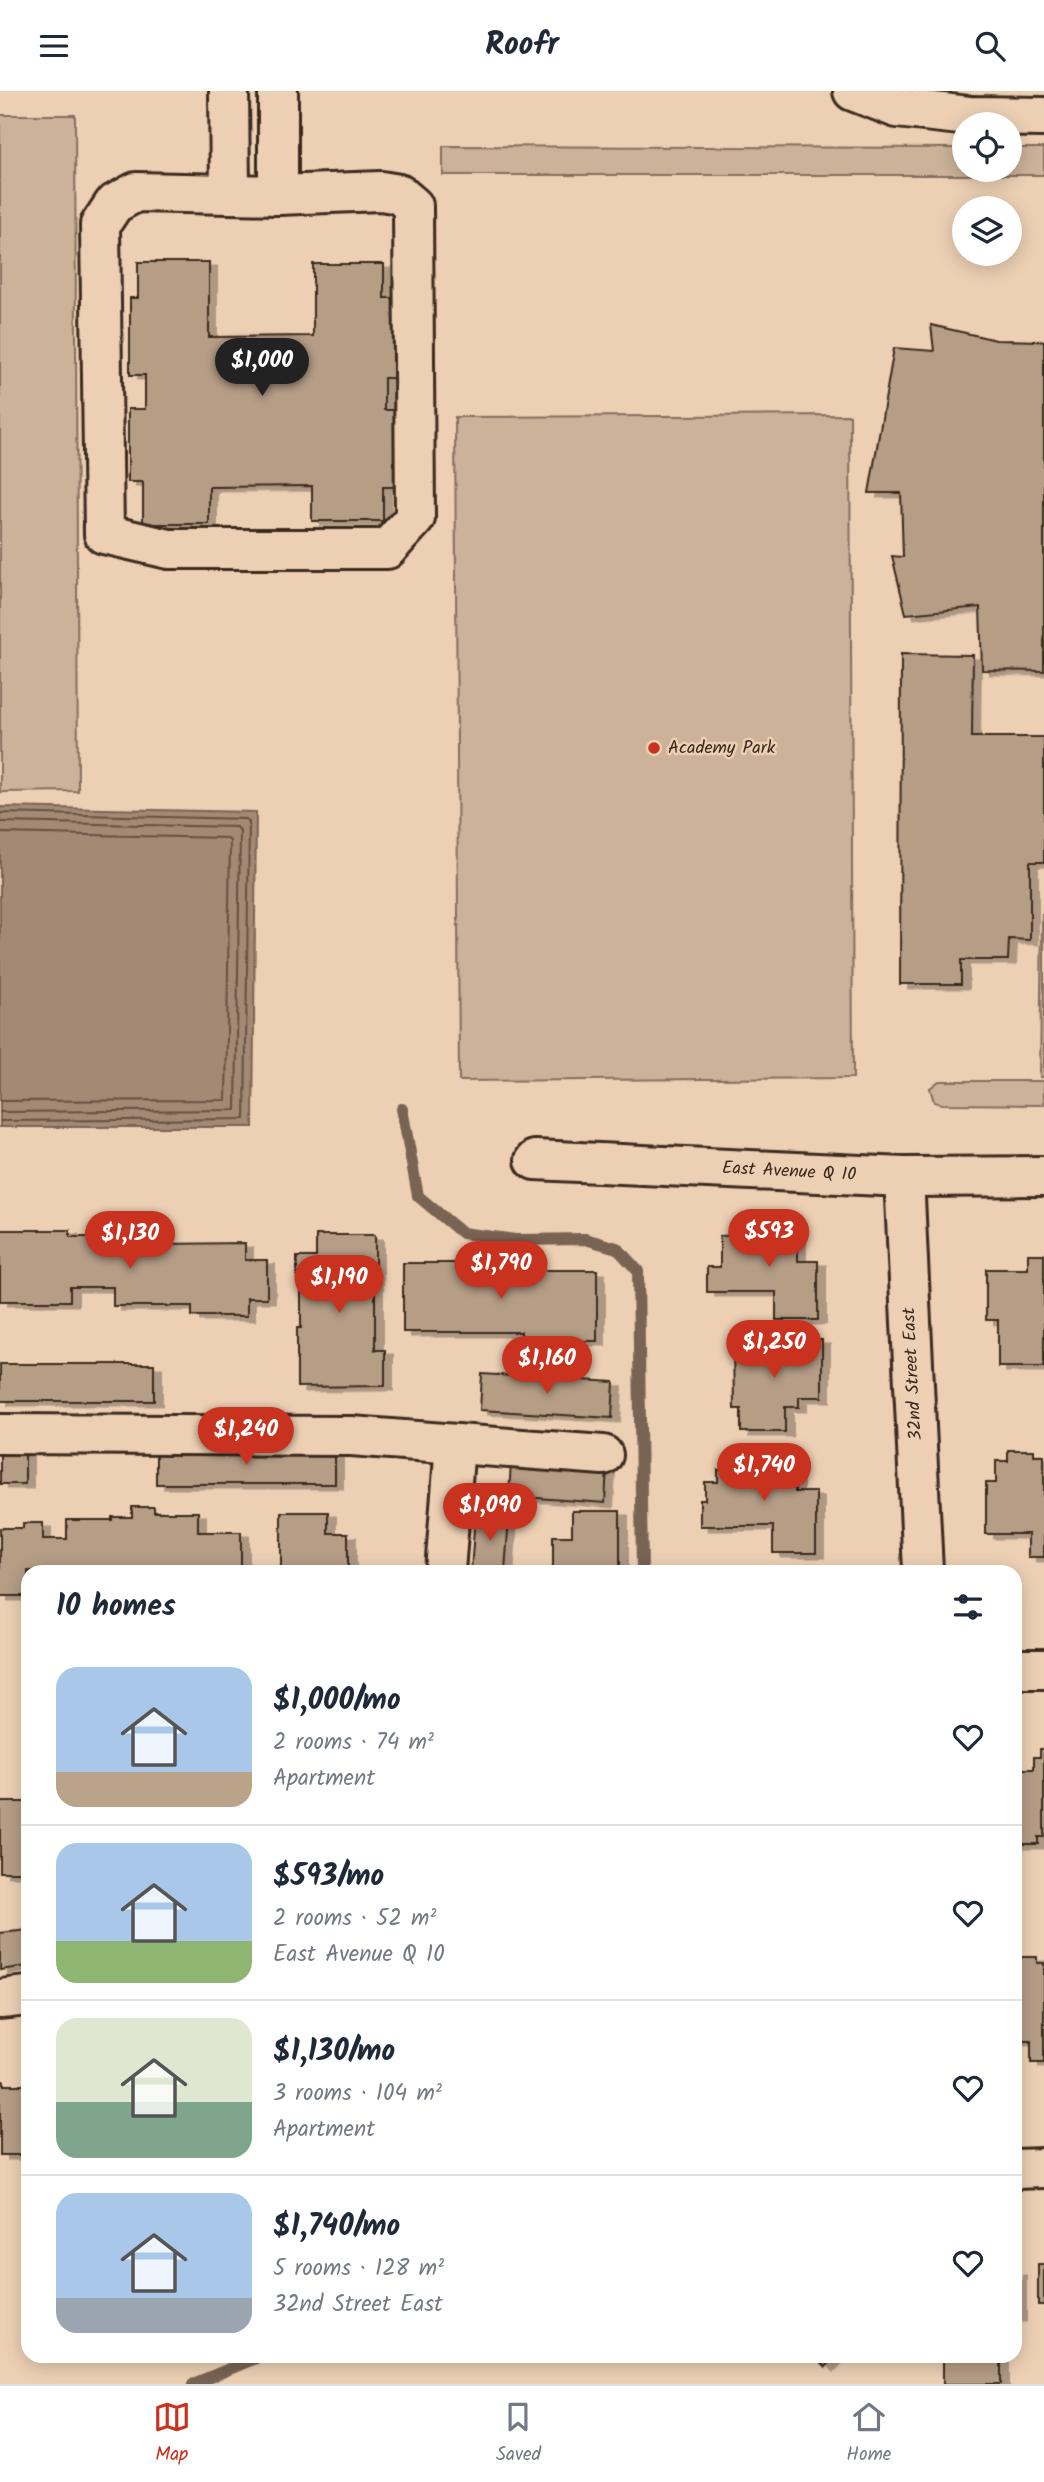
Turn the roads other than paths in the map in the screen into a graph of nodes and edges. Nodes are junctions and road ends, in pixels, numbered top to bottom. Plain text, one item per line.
1 (229, 91) edge
2 (278, 91) edge
3 (853, 91) edge
4 (1044, 117) edge
5 (230, 194) junction
6 (278, 195) junction
7 (535, 1160) dead end
8 (1044, 1176) edge
9 (904, 1177) junction
10 (0, 1434) edge
11 (455, 1444) junction
12 (603, 1455) dead end
13 (445, 1565) edge
14 (923, 1565) edge
15 (1022, 1669) edge
16 (1044, 1669) edge
17 (21, 1997) edge
18 (0, 1999) edge
19 (1044, 2168) edge
20 (1022, 2169) edge

1 - 5 main road
2 - 6 main road
3 - 4 main road
5 - 6 main road
5 - 6 main road
7 - 9 main road, East Avenue Q 10
8 - 9 main road, East Avenue Q 10
9 - 14 main road, 32nd Street East
10 - 11 main road
11 - 12 main road
11 - 13 main road
15 - 16 main road
17 - 18 main road
19 - 20 main road

